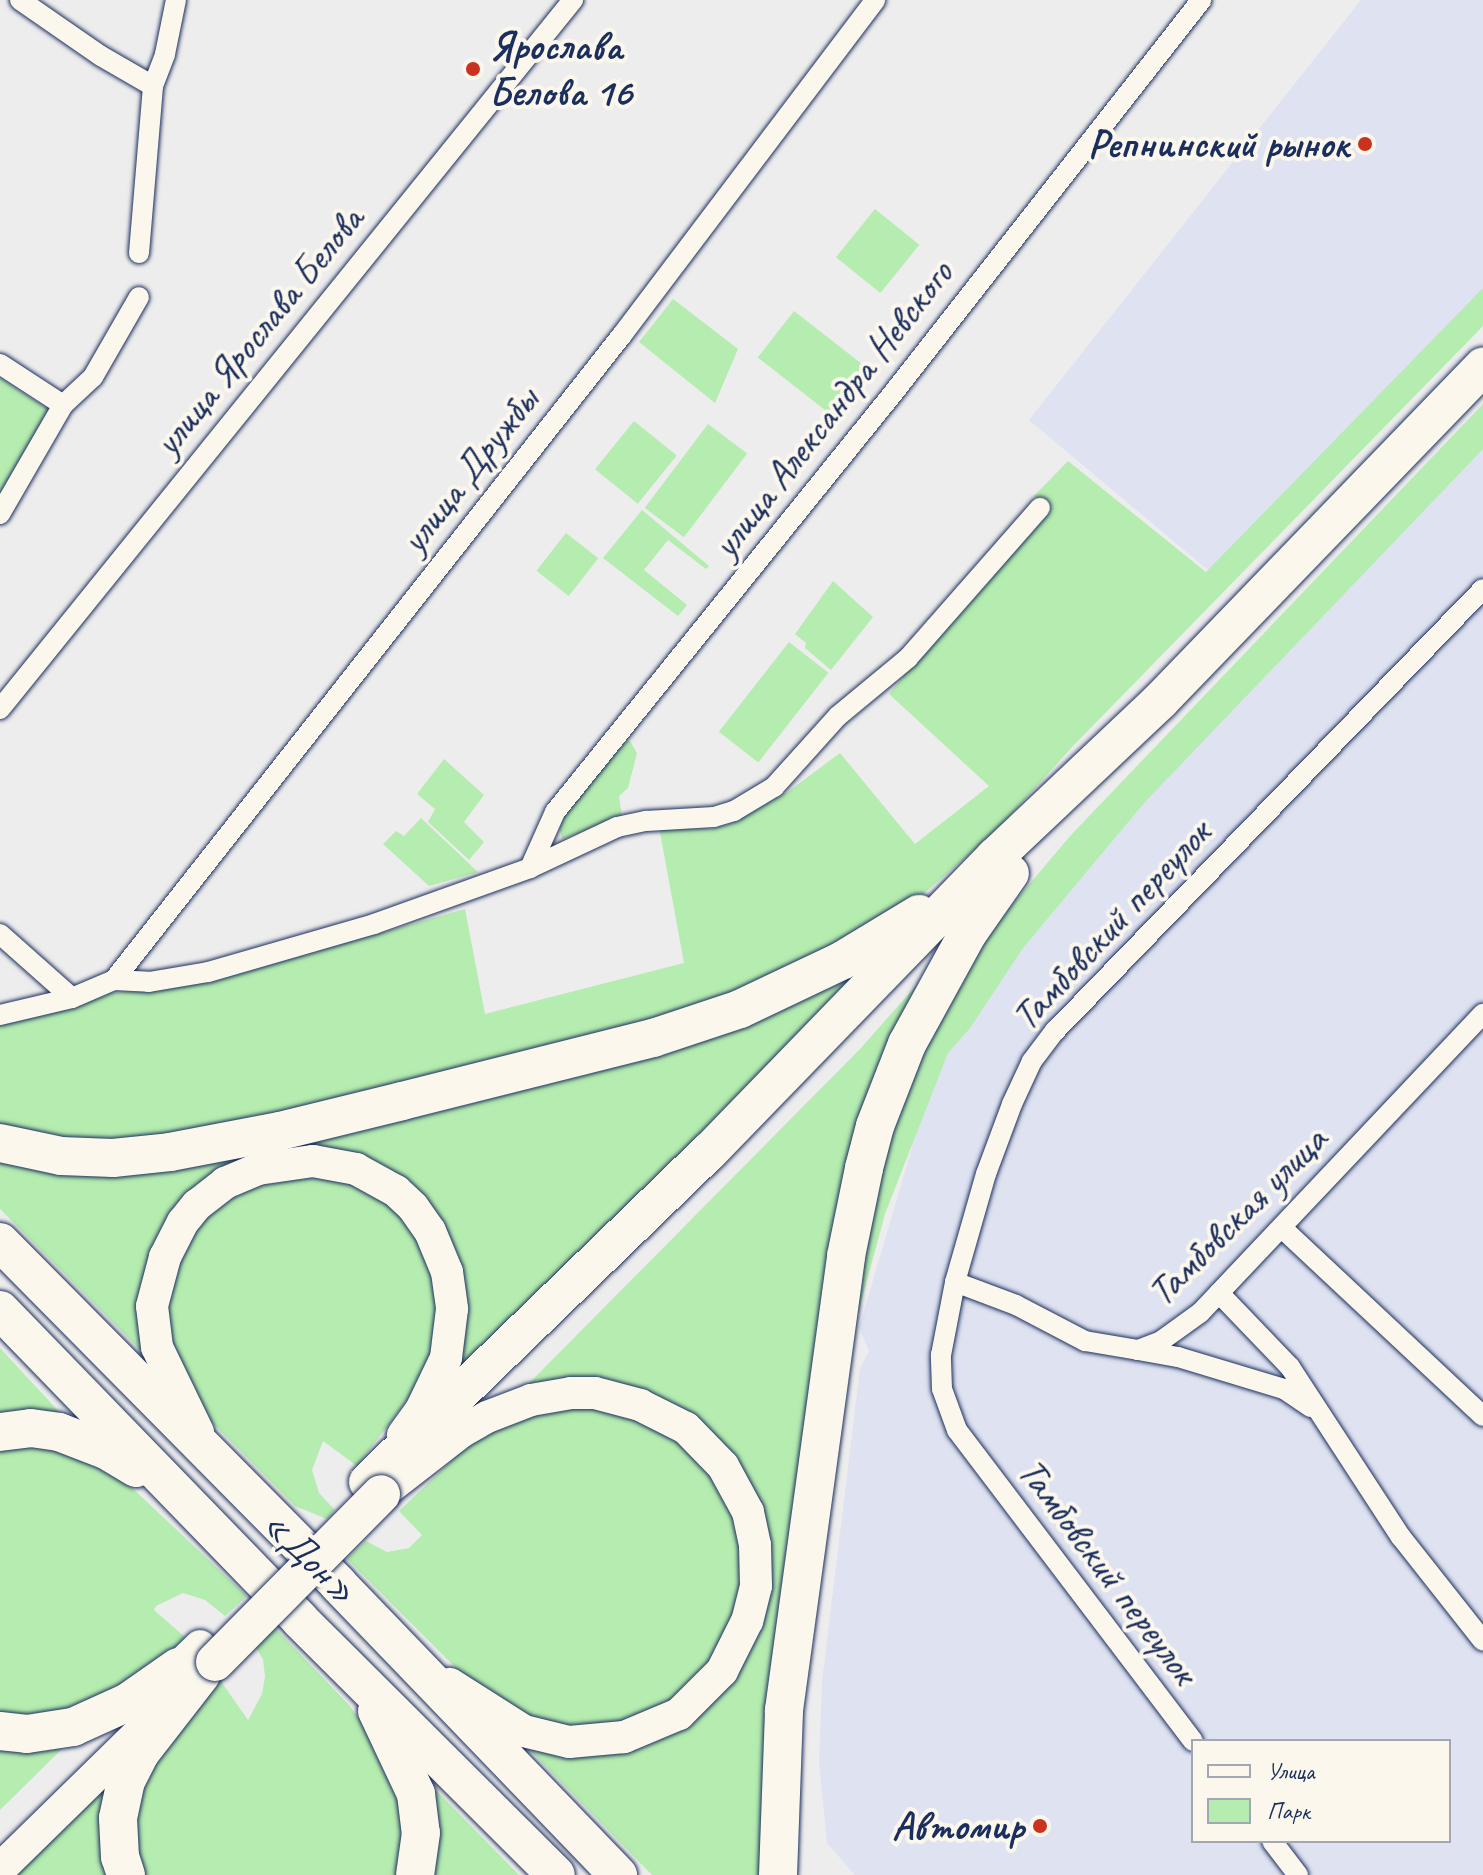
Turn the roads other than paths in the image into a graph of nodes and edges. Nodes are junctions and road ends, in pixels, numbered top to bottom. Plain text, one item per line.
1 (20, 0) edge
2 (176, 0) edge
3 (573, 0) edge
4 (875, 0) edge
5 (1201, 0) edge
6 (153, 86) junction
7 (139, 253) dead end
8 (139, 297) dead end
9 (0, 364) edge
10 (1483, 366) edge
11 (63, 405) junction
12 (1040, 508) dead end
13 (0, 514) edge
14 (1483, 589) edge
15 (0, 709) edge
16 (1003, 865) junction
17 (530, 868) junction
18 (0, 934) edge
19 (114, 980) junction
20 (72, 998) junction
21 (1483, 1014) edge
22 (0, 1015) edge
23 (0, 1143) edge
24 (1282, 1228) junction
25 (0, 1242) edge
26 (955, 1282) junction
27 (1219, 1293) junction
28 (0, 1310) edge
29 (1138, 1350) junction
30 (1318, 1413) junction
31 (1483, 1416) edge
32 (0, 1432) edge
33 (218, 1465) junction
34 (374, 1488) junction
35 (181, 1499) junction
36 (1483, 1641) edge
37 (396, 1646) junction
38 (198, 1662) junction
39 (363, 1684) junction
40 (0, 1731) edge
41 (1191, 1739) edge
42 (0, 1839) edge
43 (1274, 1843) edge
44 (0, 1869) edge
45 (126, 1875) edge
46 (415, 1875) edge
47 (556, 1875) edge
48 (618, 1875) edge
49 (778, 1875) edge
50 (1298, 1875) edge

1 - 6 street
2 - 6 street
3 - 15 street, улица Ярослава Белова
4 - 19 street, улица Дружбы
5 - 17 street, улица Александра Невского
6 - 7 street
8 - 11 street
9 - 11 street
10 - 16 highway
11 - 13 street
12 - 17 street
14 - 26 street, Тамбовский переулок
16 - 23 highway
16 - 34 highway
16 - 49 highway
17 - 19 street
18 - 20 street
19 - 20 street
20 - 22 street
21 - 24 street, Тамбовская улица
24 - 27 street, Тамбовская улица
24 - 31 street
25 - 33 highway, «Дон»
26 - 29 street, Тамбовская улица
26 - 41 street, Тамбовский переулок
27 - 29 street, Тамбовская улица
27 - 30 street
28 - 35 highway, «Дон»
29 - 30 street
30 - 36 street
32 - 35 highway
33 - 34 main road
33 - 37 highway, «Дон»
34 - 37 main road
34 - 38 highway
35 - 39 highway, «Дон»
37 - 48 highway, «Дон»
38 - 40 highway
38 - 42 main road
38 - 44 main road
38 - 45 highway
39 - 46 highway
39 - 47 highway, «Дон»
43 - 50 street

